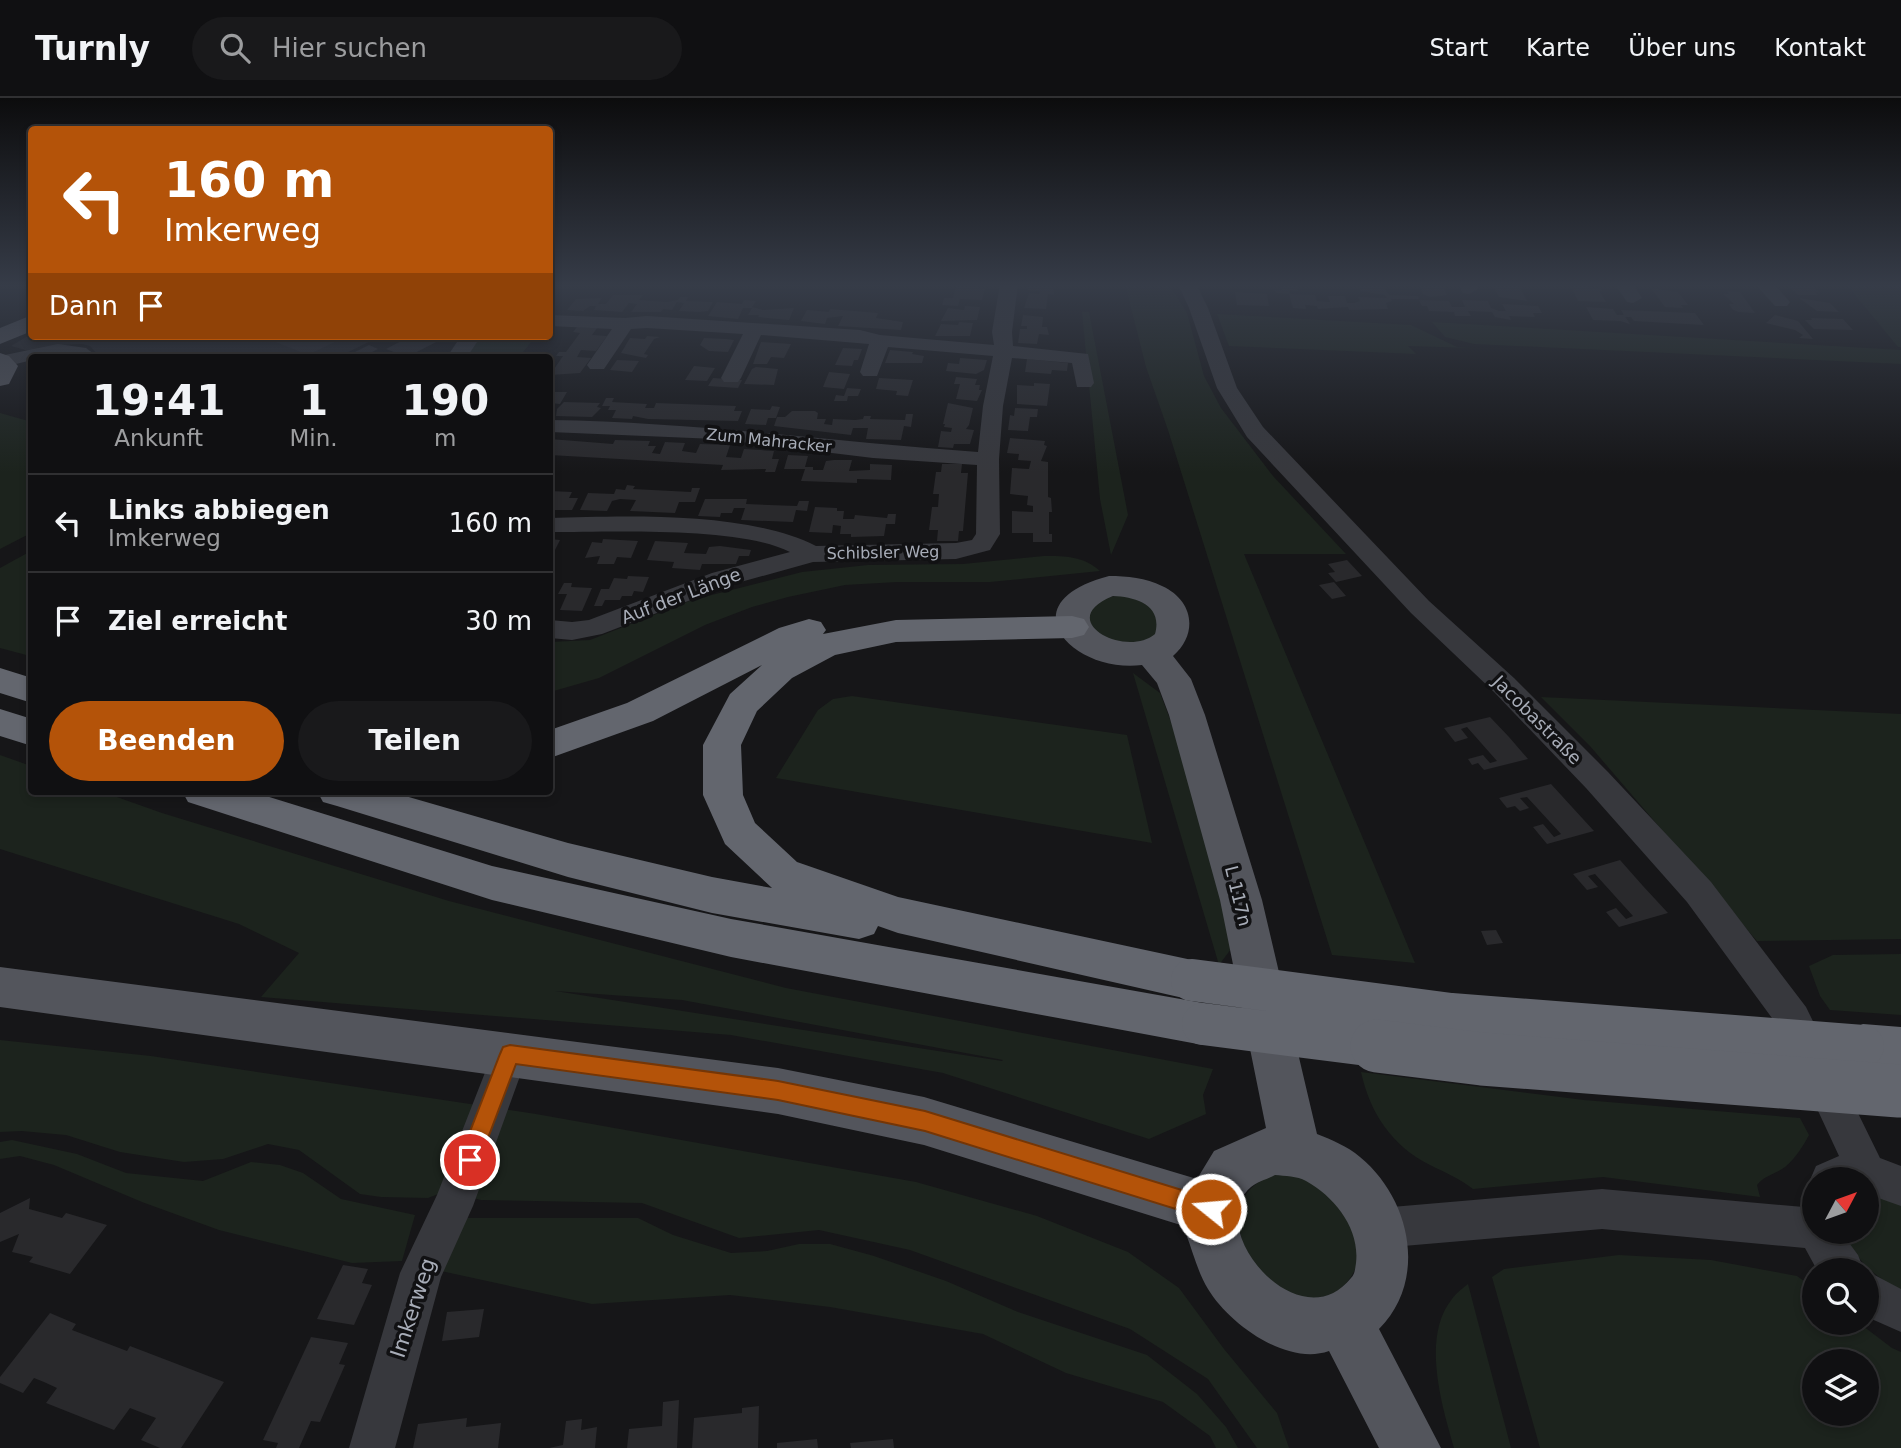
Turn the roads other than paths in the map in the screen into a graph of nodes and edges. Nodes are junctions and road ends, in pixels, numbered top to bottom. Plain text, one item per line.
1 (13, 347) edge
2 (609, 347) edge
3 (746, 347) edge
4 (878, 347) edge
5 (954, 347) edge
6 (1004, 347) edge
7 (1212, 347) edge
8 (1004, 351) junction
9 (37, 354) edge
10 (81, 354) edge
11 (28, 356) edge
12 (1, 362) edge
13 (28, 364) edge
14 (597, 365) dead end
15 (870, 372) dead end
16 (731, 378) dead end
17 (1084, 383) dead end
18 (553, 426) edge
19 (988, 459) junction
20 (553, 525) edge
21 (812, 554) junction
22 (1072, 618) junction
23 (553, 629) edge
24 (1151, 652) junction
25 (0, 680) edge
26 (28, 690) edge
27 (0, 722) edge
28 (28, 732) edge
29 (553, 743) edge
30 (215, 795) edge
31 (350, 795) edge
32 (0, 986) edge
33 (1198, 1002) junction
34 (510, 1054) junction
35 (1891, 1069) edge
36 (1296, 1152) junction
37 (1860, 1167) edge
38 (1211, 1209) junction
39 (1802, 1227) edge
40 (1380, 1228) junction
41 (1879, 1300) edge
42 (1901, 1311) edge
43 (1344, 1321) junction
44 (372, 1448) edge
45 (1411, 1448) edge

1 - 12 main road
2 - 14 street
3 - 16 street
4 - 15 street
5 - 8 street
6 - 8 street, Schibsler Weg
7 - 37 street, Jacobastraße
8 - 17 street
8 - 19 street, Schibsler Weg
9 - 10 street
11 - 12 street
12 - 13 street
18 - 19 street, Zum Mahracker
19 - 21 street, Schibsler Weg
20 - 21 street, Schibsler Weg
21 - 23 street, Auf der Länge
22 - 24 main road
22 - 24 main road
22 - 29 highway
22 - 33 highway
24 - 36 main road, L 117n
25 - 26 highway
27 - 28 highway
30 - 33 highway
31 - 33 highway
32 - 34 main road
33 - 35 highway, bridge
34 - 38 main road
34 - 44 street, Imkerweg
36 - 38 main road
36 - 40 main road
38 - 43 main road
39 - 40 street
40 - 43 main road
41 - 42 street
43 - 45 main road

